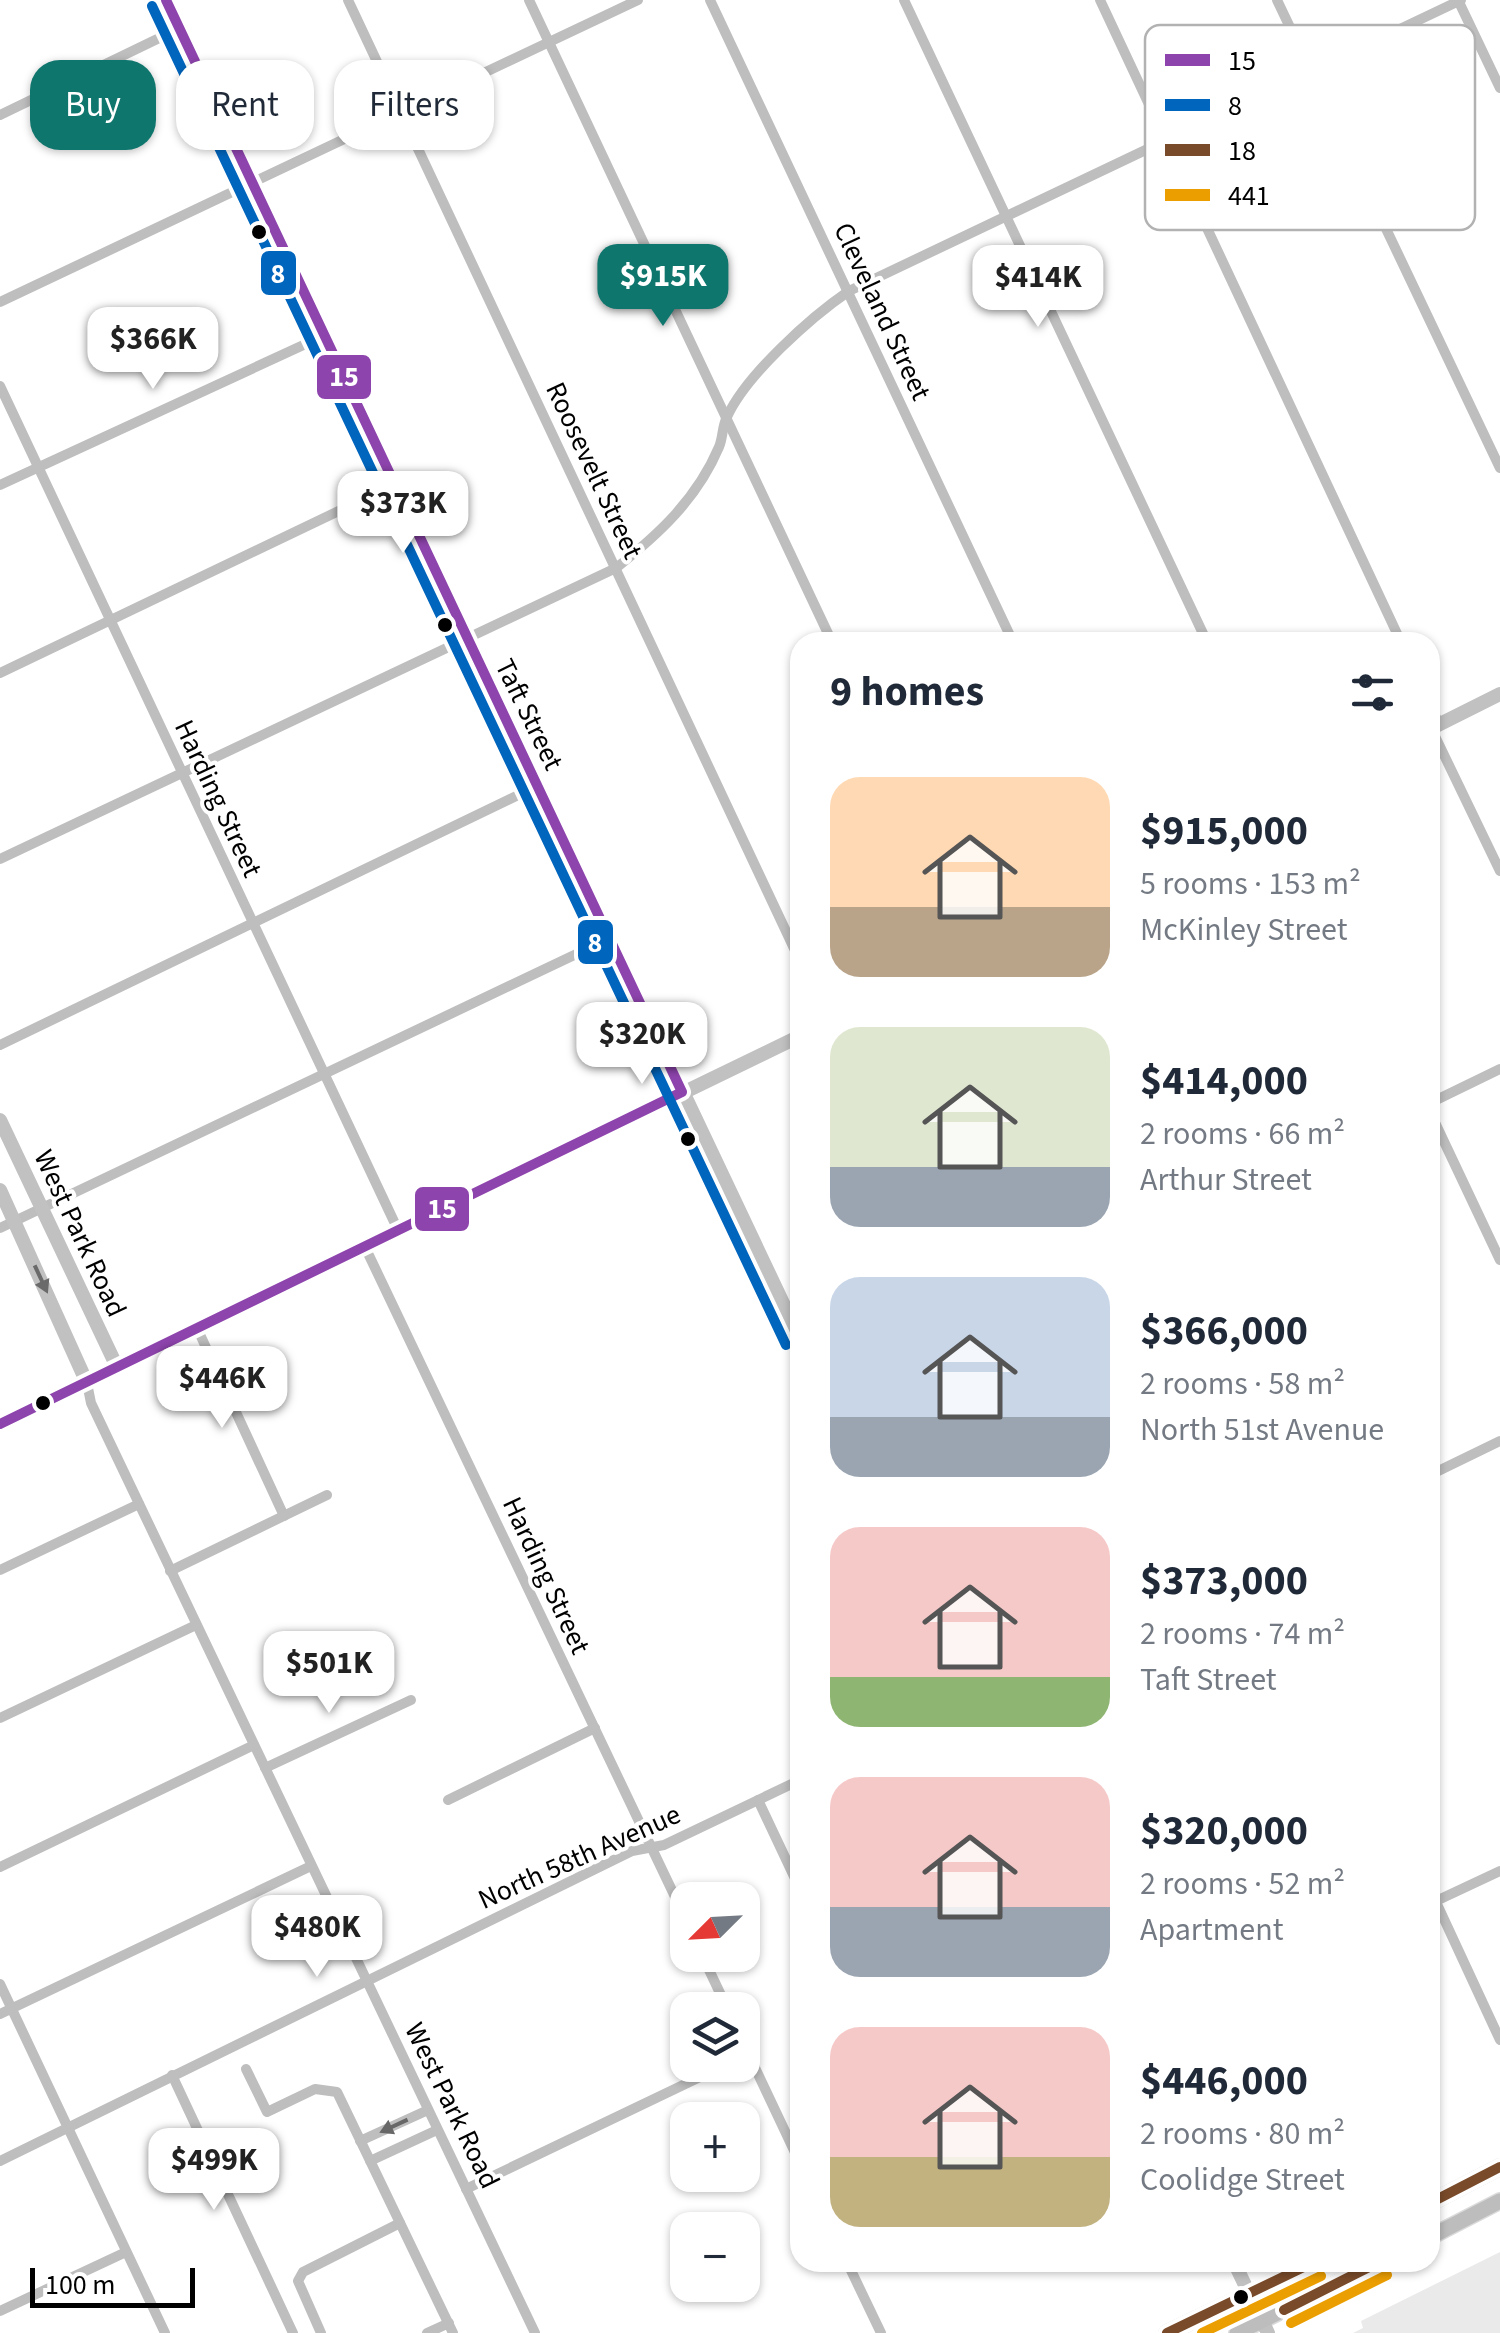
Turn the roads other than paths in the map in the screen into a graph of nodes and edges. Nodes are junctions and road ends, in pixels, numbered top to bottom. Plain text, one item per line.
1 (166, 0) edge
2 (348, 0) edge
3 (528, 0) edge
4 (638, 0) edge
5 (710, 0) edge
6 (904, 0) edge
7 (1100, 0) edge
8 (1276, 0) edge
9 (1459, 0) edge
10 (1288, 25) edge
11 (1408, 25) edge
12 (1471, 25) edge
13 (180, 28) junction
14 (1475, 34) edge
15 (548, 42) junction
16 (376, 60) edge
17 (494, 68) edge
18 (1500, 88) edge
19 (1145, 98) edge
20 (0, 115) edge
21 (334, 145) edge
22 (418, 150) edge
23 (1145, 150) edge
24 (252, 184) junction
25 (1006, 216) junction
26 (1207, 230) edge
27 (1386, 230) edge
28 (848, 291) junction
29 (0, 302) edge
30 (323, 336) junction
31 (0, 386) edge
32 (726, 417) junction
33 (38, 466) junction
34 (1500, 468) edge
35 (0, 485) edge
36 (393, 485) junction
37 (616, 568) junction
38 (110, 620) junction
39 (827, 632) edge
40 (1009, 632) edge
41 (1203, 632) edge
42 (1396, 632) edge
43 (466, 638) junction
44 (0, 673) edge
45 (1500, 694) edge
46 (1440, 724) edge
47 (1440, 742) edge
48 (183, 774) junction
49 (537, 786) junction
50 (0, 859) edge
51 (1500, 871) edge
52 (254, 923) junction
53 (608, 939) junction
54 (790, 940) edge
55 (790, 1041) edge
56 (0, 1045) edge
57 (1500, 1069) edge
58 (324, 1076) junction
59 (682, 1092) junction
60 (1440, 1098) edge
61 (0, 1120) edge
62 (1440, 1133) edge
63 (0, 1190) edge
64 (42, 1209) junction
65 (15, 1221) junction
66 (0, 1228) edge
67 (398, 1230) junction
68 (365, 1247) junction
69 (1500, 1260) edge
70 (790, 1319) edge
71 (197, 1328) junction
72 (117, 1367) junction
73 (86, 1383) junction
74 (0, 1424) edge
75 (1500, 1441) edge
76 (1440, 1469) edge
77 (327, 1496) dead end
78 (139, 1504) junction
79 (284, 1516) junction
80 (0, 1570) edge
81 (170, 1571) junction
82 (196, 1625) junction
83 (411, 1700) dead end
84 (0, 1718) edge
85 (595, 1728) junction
86 (254, 1745) junction
87 (265, 1768) junction
88 (790, 1785) edge
89 (448, 1800) dead end
90 (758, 1800) junction
91 (651, 1846) junction
92 (311, 1866) junction
93 (0, 1867) edge
94 (790, 1868) edge
95 (1500, 1871) edge
96 (670, 1886) edge
97 (1440, 1899) edge
98 (1440, 1910) edge
99 (365, 1979) junction
100 (0, 1984) edge
101 (6, 2012) edge
102 (1500, 2040) edge
103 (246, 2069) dead end
104 (172, 2075) junction
105 (689, 2082) edge
106 (760, 2082) edge
107 (428, 2110) junction
108 (68, 2128) junction
109 (437, 2130) junction
110 (788, 2135) joint
111 (790, 2140) edge
112 (360, 2141) junction
113 (370, 2161) junction
114 (0, 2162) edge
115 (1500, 2167) edge
116 (466, 2189) junction
117 (1440, 2198) edge
118 (1500, 2201) edge
119 (400, 2223) junction
120 (1440, 2232) edge
121 (126, 2252) junction
122 (852, 2272) edge
123 (1239, 2272) edge
124 (1296, 2272) edge
125 (1362, 2272) edge
126 (1251, 2295) junction
127 (0, 2311) edge
128 (1265, 2327) edge
129 (451, 2328) edge
130 (165, 2333) edge
131 (293, 2333) edge
132 (321, 2333) edge
133 (427, 2333) edge
134 (535, 2333) edge
135 (880, 2333) edge
136 (1167, 2333) edge
137 (1237, 2333) edge

1 - 13 street, Taft Street
2 - 16 street, Roosevelt Street
3 - 15 street
4 - 15 street
5 - 28 street, Cleveland Street
6 - 25 street
7 - 19 street
8 - 10 street
9 - 11 street
9 - 12 street
13 - 20 street
13 - 24 street, Taft Street
14 - 18 street
15 - 17 street
15 - 32 street
21 - 24 street
22 - 37 street, Roosevelt Street
23 - 25 street
24 - 29 street
24 - 30 street, Taft Street
25 - 28 street
25 - 41 street
26 - 42 street
27 - 34 street
28 - 32 street
28 - 40 street, Cleveland Street
30 - 33 street
30 - 36 street, Taft Street
31 - 33 street, Harding Street
32 - 37 street
32 - 39 street
33 - 35 street
33 - 38 street, Harding Street
36 - 38 street
36 - 43 street, Taft Street
37 - 43 street
37 - 54 street, Roosevelt Street
38 - 44 street
38 - 48 street, Harding Street
43 - 48 street
43 - 49 street, Taft Street
45 - 46 street
47 - 51 street
48 - 50 street
48 - 52 street, Harding Street
49 - 52 street
49 - 53 street, Taft Street
52 - 56 street
52 - 58 street, Harding Street
53 - 58 street
53 - 59 street, Taft Street
55 - 59 street
57 - 60 street
58 - 64 street
58 - 67 street, Harding Street
59 - 67 street
59 - 70 street, Taft Street
61 - 64 street, West Park Road
62 - 69 street
63 - 65 street, West Park Road
64 - 65 street
64 - 72 street, West Park Road
65 - 66 street
65 -> 73 street, West Park Road
67 - 68 street
68 - 71 street
68 - 85 street, Harding Street
71 - 72 street
71 - 79 street
72 - 73 street
73 - 74 street
73 - 78 street, West Park Road
75 - 76 street
77 - 79 street
78 - 80 street
78 - 81 street, West Park Road
79 - 81 street
81 - 82 street, West Park Road
82 - 84 street
82 - 86 street, West Park Road
83 - 87 street
85 - 89 street
85 - 91 street, Harding Street
86 - 87 street, West Park Road
86 - 93 street
87 - 92 street, West Park Road
88 - 90 street, North 58th Avenue
90 - 91 street, North 58th Avenue
90 - 94 street
91 - 96 street, Harding Street
91 - 99 street, North 58th Avenue
92 - 99 street, West Park Road
92 - 101 street
95 - 97 street
98 - 102 street
99 - 104 street, North 58th Avenue
99 - 107 street, West Park Road
100 - 101 street
101 - 108 street
103 - 112 street
104 - 108 street, North 58th Avenue
104 - 131 street
105 - 116 street
106 - 110 street
107 - 109 street, West Park Road
107 -> 112 street
108 - 114 street, North 58th Avenue
108 - 121 street
109 - 113 street
109 - 116 street, West Park Road
110 - 111 street
112 - 113 street
113 - 119 street
115 - 117 main road
116 - 134 street, West Park Road
118 - 120 main road
119 - 129 street
119 - 132 street
121 - 127 street
121 - 130 street
122 - 135 street
123 - 126 street
124 - 126 main road
125 - 128 main road
126 - 128 street
126 - 136 main road
128 - 137 main road
129 - 133 street

